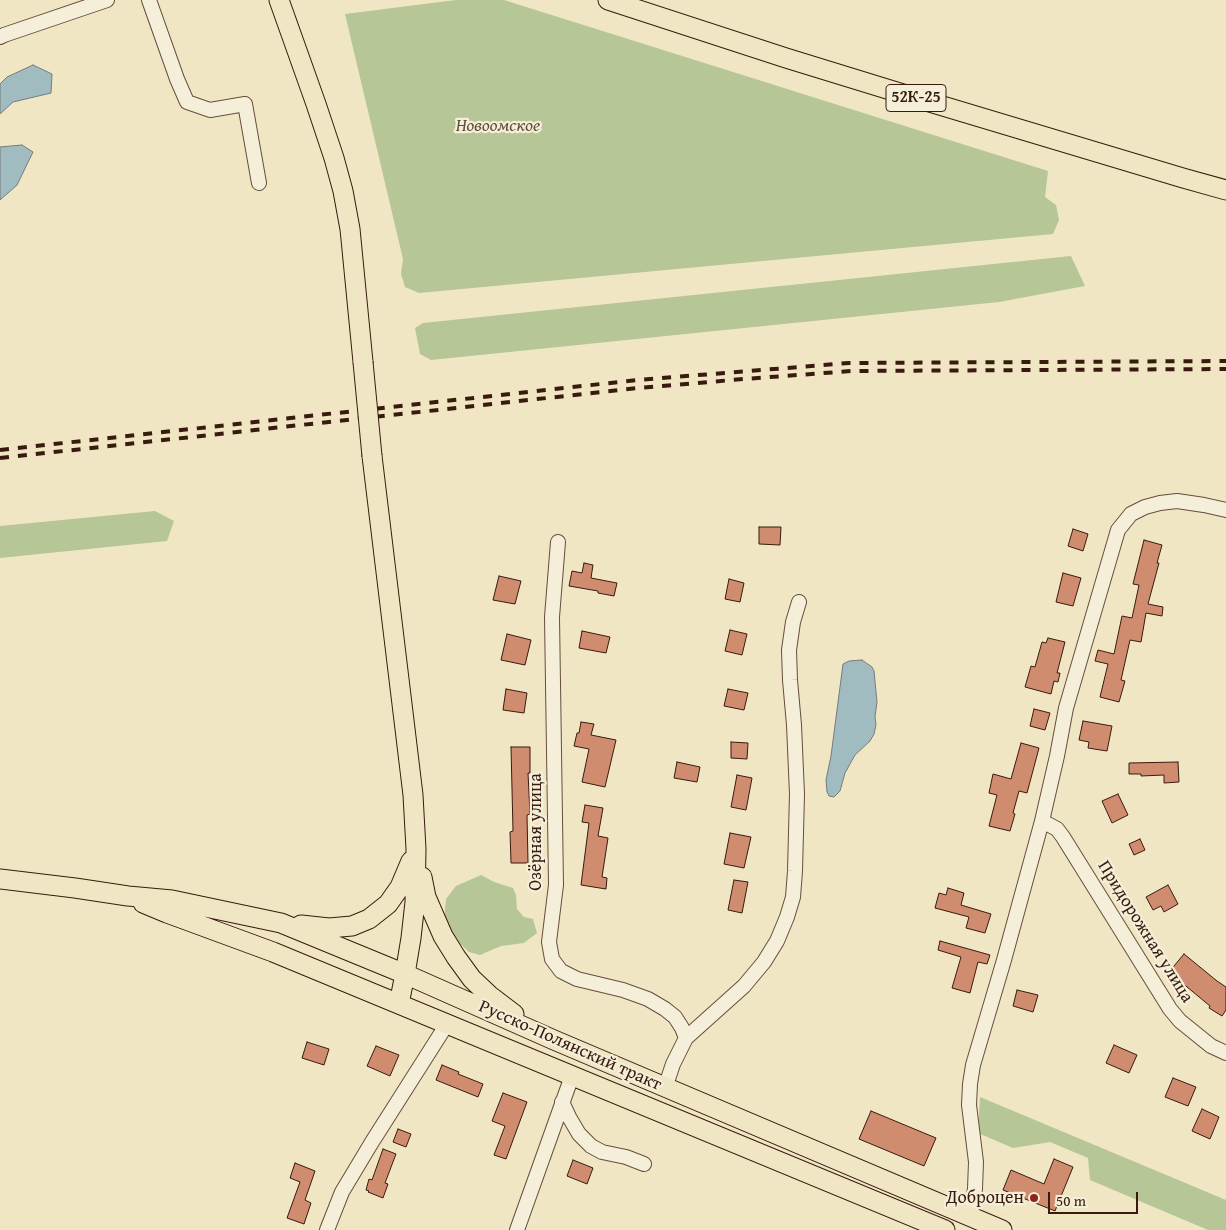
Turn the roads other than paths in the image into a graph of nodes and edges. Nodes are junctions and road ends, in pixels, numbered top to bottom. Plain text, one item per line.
1 (107, 0) edge
2 (149, 0) edge
3 (278, 0) edge
4 (608, 0) edge
5 (0, 37) edge
6 (259, 184) dead end
7 (1226, 190) edge
8 (1226, 510) edge
9 (558, 542) dead end
10 (800, 602) dead end
11 (1042, 821) junction
12 (416, 848) junction
13 (0, 879) edge
14 (128, 896) junction
15 (281, 923) junction
16 (406, 974) junction
17 (399, 1004) junction
18 (447, 1024) junction
19 (686, 1038) junction
20 (554, 1040) junction
21 (1226, 1053) edge
22 (572, 1076) junction
23 (665, 1088) junction
24 (562, 1102) junction
25 (644, 1164) dead end
26 (970, 1217) junction
27 (327, 1230) edge
28 (517, 1230) edge
29 (945, 1230) edge
30 (1002, 1230) edge

1 - 5 street
2 - 6 street
3 - 12 main road, bridge
4 - 7 main road, 52К-25
8 - 11 street
9 - 19 street, Озёрная улица
10 - 19 street
11 - 21 street, Придорожная улица
11 - 26 street
12 - 15 main road
12 - 16 main road
12 - 20 main road
13 - 14 main road, Русско-Полянский тракт
14 - 15 main road, Русско-Полянский тракт
14 - 17 main road, Русско-Полянский тракт
15 - 16 main road, Русско-Полянский тракт
16 - 17 main road
16 - 20 main road, Русско-Полянский тракт
17 - 18 main road, Русско-Полянский тракт
18 - 22 main road, Русско-Полянский тракт
18 - 27 street
19 - 23 street
20 - 23 main road, Русско-Полянский тракт
22 - 24 street
22 - 29 main road, Русско-Полянский тракт
23 - 26 main road, Русско-Полянский тракт
24 - 25 street
24 - 28 street
26 - 30 main road, Русско-Полянский тракт

